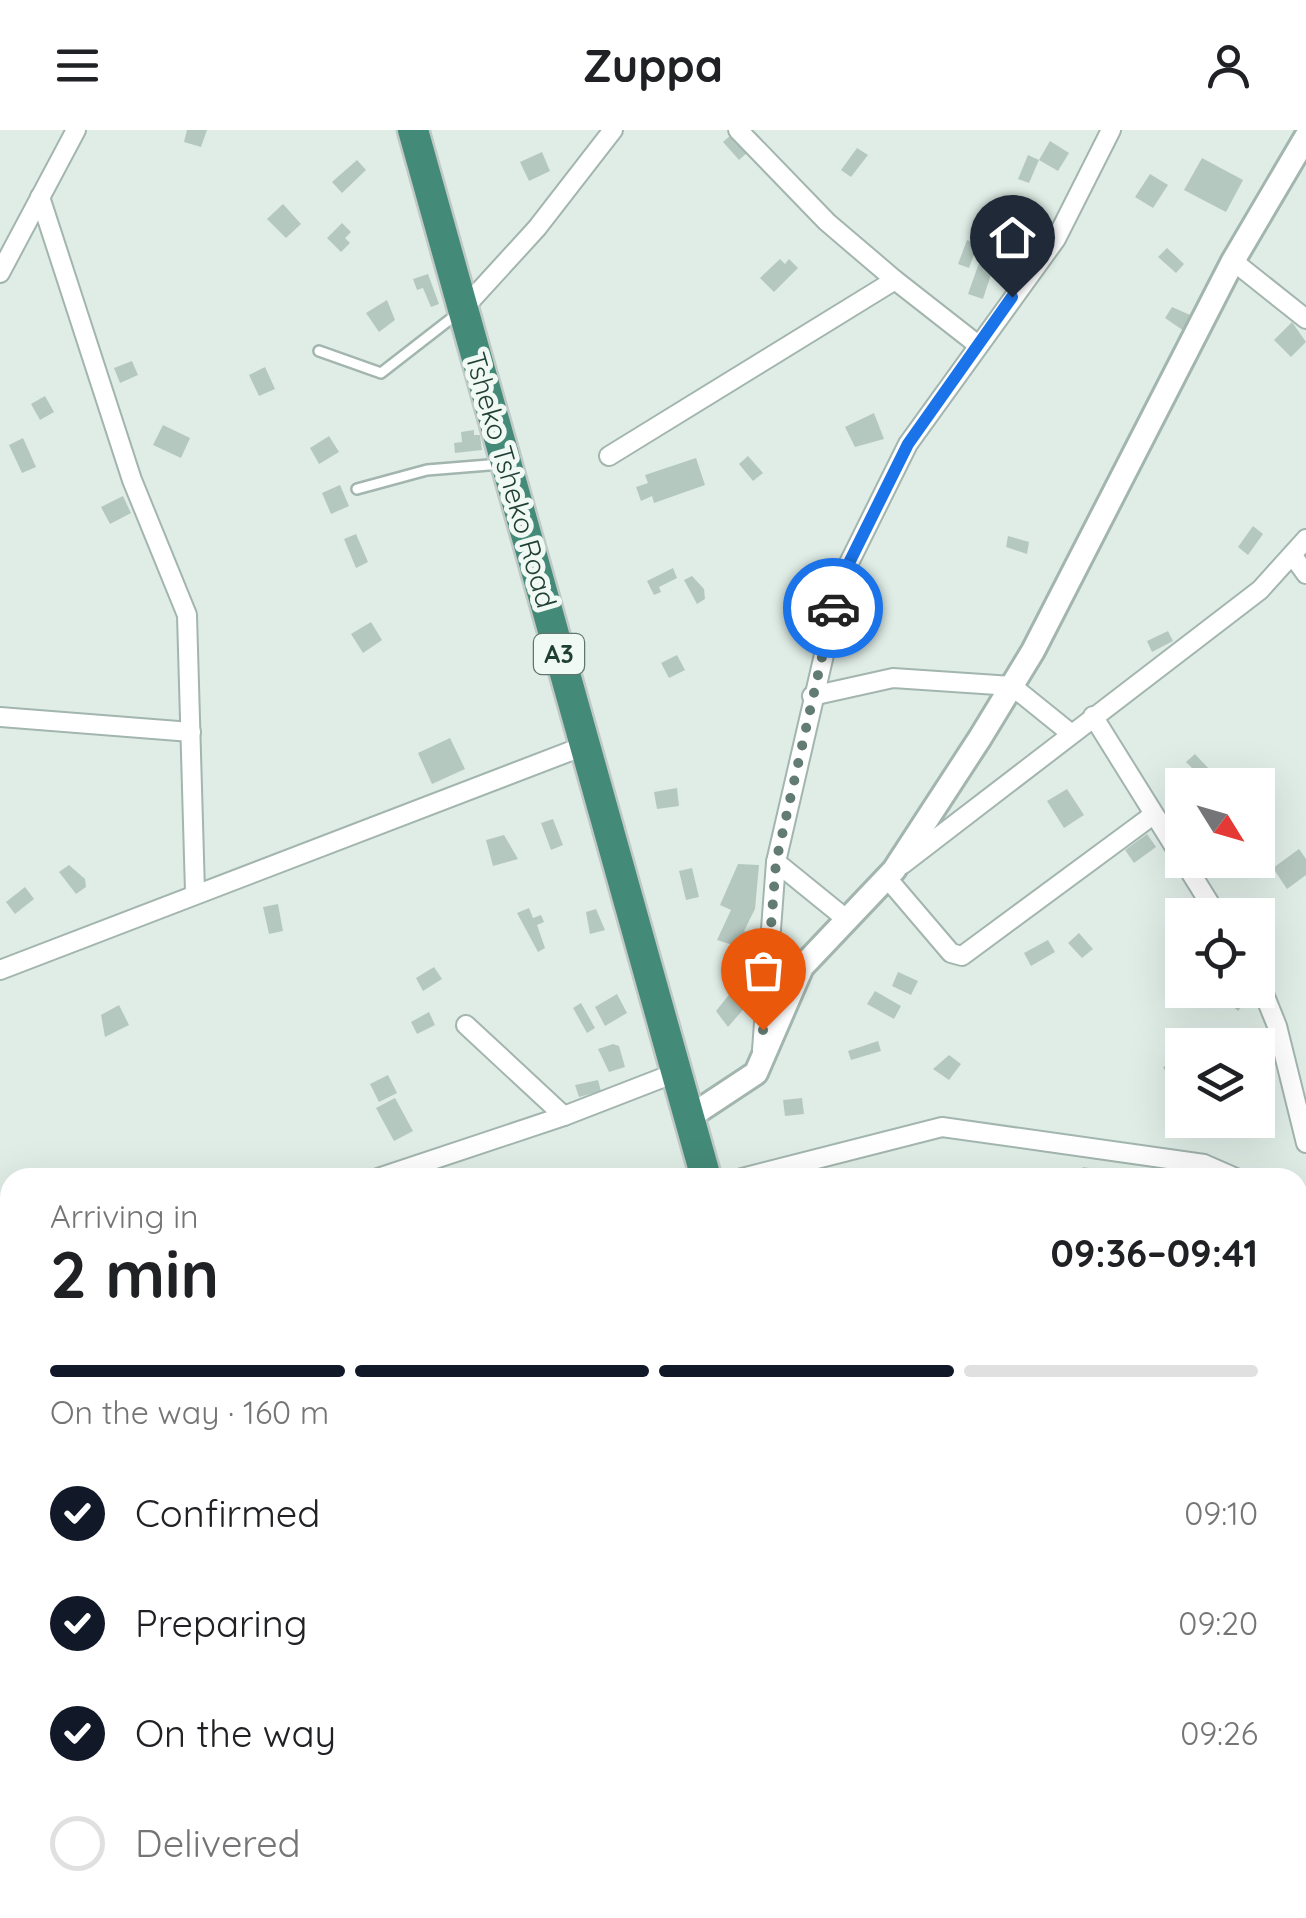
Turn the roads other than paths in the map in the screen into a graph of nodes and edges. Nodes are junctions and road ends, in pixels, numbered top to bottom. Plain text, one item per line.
1 (76, 130) edge
2 (413, 130) edge
3 (613, 130) edge
4 (738, 130) edge
5 (1110, 130) edge
6 (1306, 137) edge
7 (40, 197) junction
8 (1233, 261) junction
9 (0, 273) edge
10 (895, 280) junction
11 (463, 309) junction
12 (1306, 318) edge
13 (978, 344) junction
14 (318, 351) dead end
15 (609, 456) dead end
16 (507, 464) junction
17 (356, 489) dead end
18 (1306, 538) edge
19 (1292, 556) junction
20 (1306, 574) edge
21 (1012, 686) junction
22 (812, 696) junction
23 (1093, 716) junction
24 (0, 717) edge
25 (191, 732) junction
26 (1070, 732) junction
27 (584, 746) junction
28 (1153, 816) junction
29 (776, 862) junction
30 (891, 874) junction
31 (195, 892) junction
32 (1207, 898) edge
33 (846, 918) junction
34 (0, 970) edge
35 (1270, 1008) edge
36 (466, 1025) dead end
37 (761, 1065) junction
38 (674, 1074) junction
39 (564, 1116) junction
40 (688, 1118) junction
41 (1306, 1143) edge
42 (408, 1168) edge
43 (703, 1168) edge
44 (781, 1168) edge
45 (1165, 1168) edge
46 (1177, 1168) edge
47 (1213, 1168) edge

1 - 7 street
2 - 11 highway, Tsheko Tsheko Road / A3
3 - 11 street
4 - 10 street
5 - 13 street
6 - 8 street
7 - 9 street
7 - 25 street
8 - 12 street
8 - 21 street
10 - 13 street
10 - 15 street
11 - 14 lane
11 - 16 highway, Tsheko Tsheko Road / A3
13 - 22 street
16 - 17 lane
16 - 27 highway, Tsheko Tsheko Road / A3
18 - 19 street
19 - 20 street
19 - 23 street
21 - 22 street
21 - 26 street
21 - 30 street
22 - 29 street
23 - 26 street
23 - 28 street
24 - 25 street
25 - 31 street
26 - 30 street
27 - 31 street
27 - 38 highway, Tsheko Tsheko Road / A3
28 - 30 street
28 - 32 street
29 - 33 street
29 - 37 street
30 - 33 street
31 - 34 street
33 - 37 street
35 - 41 street
36 - 39 street
37 - 40 street
38 - 39 street
38 - 40 highway, Tsheko Tsheko Road / A3
39 - 42 street
40 - 43 highway, Tsheko Tsheko Road / A3
44 - 45 street
46 - 47 street

